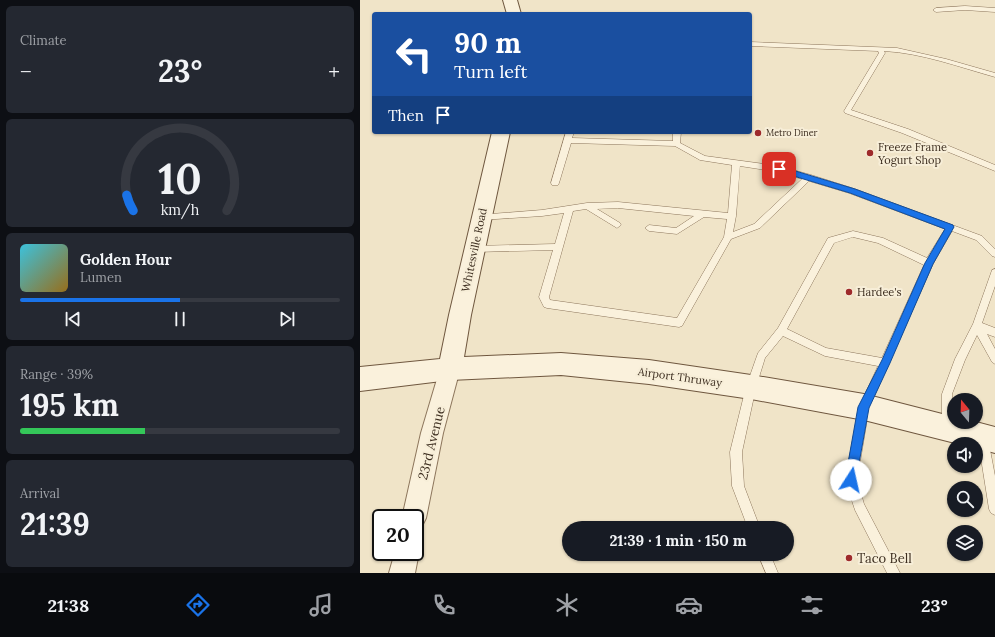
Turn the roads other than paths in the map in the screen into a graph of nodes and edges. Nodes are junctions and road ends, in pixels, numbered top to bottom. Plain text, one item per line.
1 (510, 0) edge
2 (936, 10) dead end
3 (995, 10) edge
4 (513, 12) edge
5 (752, 44) edge
6 (880, 49) junction
7 (995, 75) edge
8 (501, 134) edge
9 (570, 134) edge
10 (678, 134) edge
11 (568, 140) junction
12 (676, 144) junction
13 (736, 163) junction
14 (995, 168) edge
15 (808, 177) junction
16 (556, 183) dead end
17 (587, 206) junction
18 (569, 210) junction
19 (703, 214) junction
20 (732, 216) junction
21 (481, 217) junction
22 (617, 225) dead end
23 (950, 227) junction
24 (649, 228) dead end
25 (728, 237) junction
26 (557, 247) junction
27 (474, 249) junction
28 (995, 254) edge
29 (929, 263) junction
30 (995, 274) edge
31 (977, 325) junction
32 (780, 331) junction
33 (995, 333) edge
34 (995, 359) edge
35 (885, 363) junction
36 (450, 369) junction
37 (360, 378) edge
38 (751, 387) junction
39 (947, 393) edge
40 (864, 407) junction
41 (947, 428) edge
42 (951, 429) edge
43 (989, 438) edge
44 (416, 509) edge
45 (995, 509) edge
46 (751, 521) edge
47 (405, 561) edge
48 (767, 561) edge
49 (402, 573) edge
50 (772, 573) edge
51 (894, 573) edge

1 - 4 main road
2 - 3 lane
5 - 6 lane
6 - 7 lane
6 - 14 lane
8 - 21 main road, Whitesville Road
9 - 11 lane
10 - 12 lane
11 - 12 lane
11 - 16 lane
12 - 13 lane
13 - 15 lane
13 - 20 lane
15 - 23 lane
15 - 25 lane
17 - 18 lane
17 - 19 lane
17 - 22 lane
18 - 21 lane
18 - 26 lane
19 - 20 lane
19 - 24 lane
20 - 25 lane
21 - 27 main road, Whitesville Road
23 - 28 lane
23 - 29 lane
25 - 26 lane
26 - 27 lane
27 - 36 main road, Whitesville Road
29 - 32 lane
29 - 35 lane
30 - 31 lane
31 - 33 lane
31 - 34 lane
31 - 39 lane
32 - 35 lane
32 - 38 lane
35 - 40 lane
36 - 37 main road, Airport Thruway
36 - 38 main road, Airport Thruway
36 - 44 street, 23rd Avenue
38 - 40 main road, Airport Thruway
38 - 46 lane
40 - 41 main road, Airport Thruway
40 - 51 lane
42 - 43 main road, Airport Thruway
43 - 45 lane
47 - 49 street
48 - 50 lane

